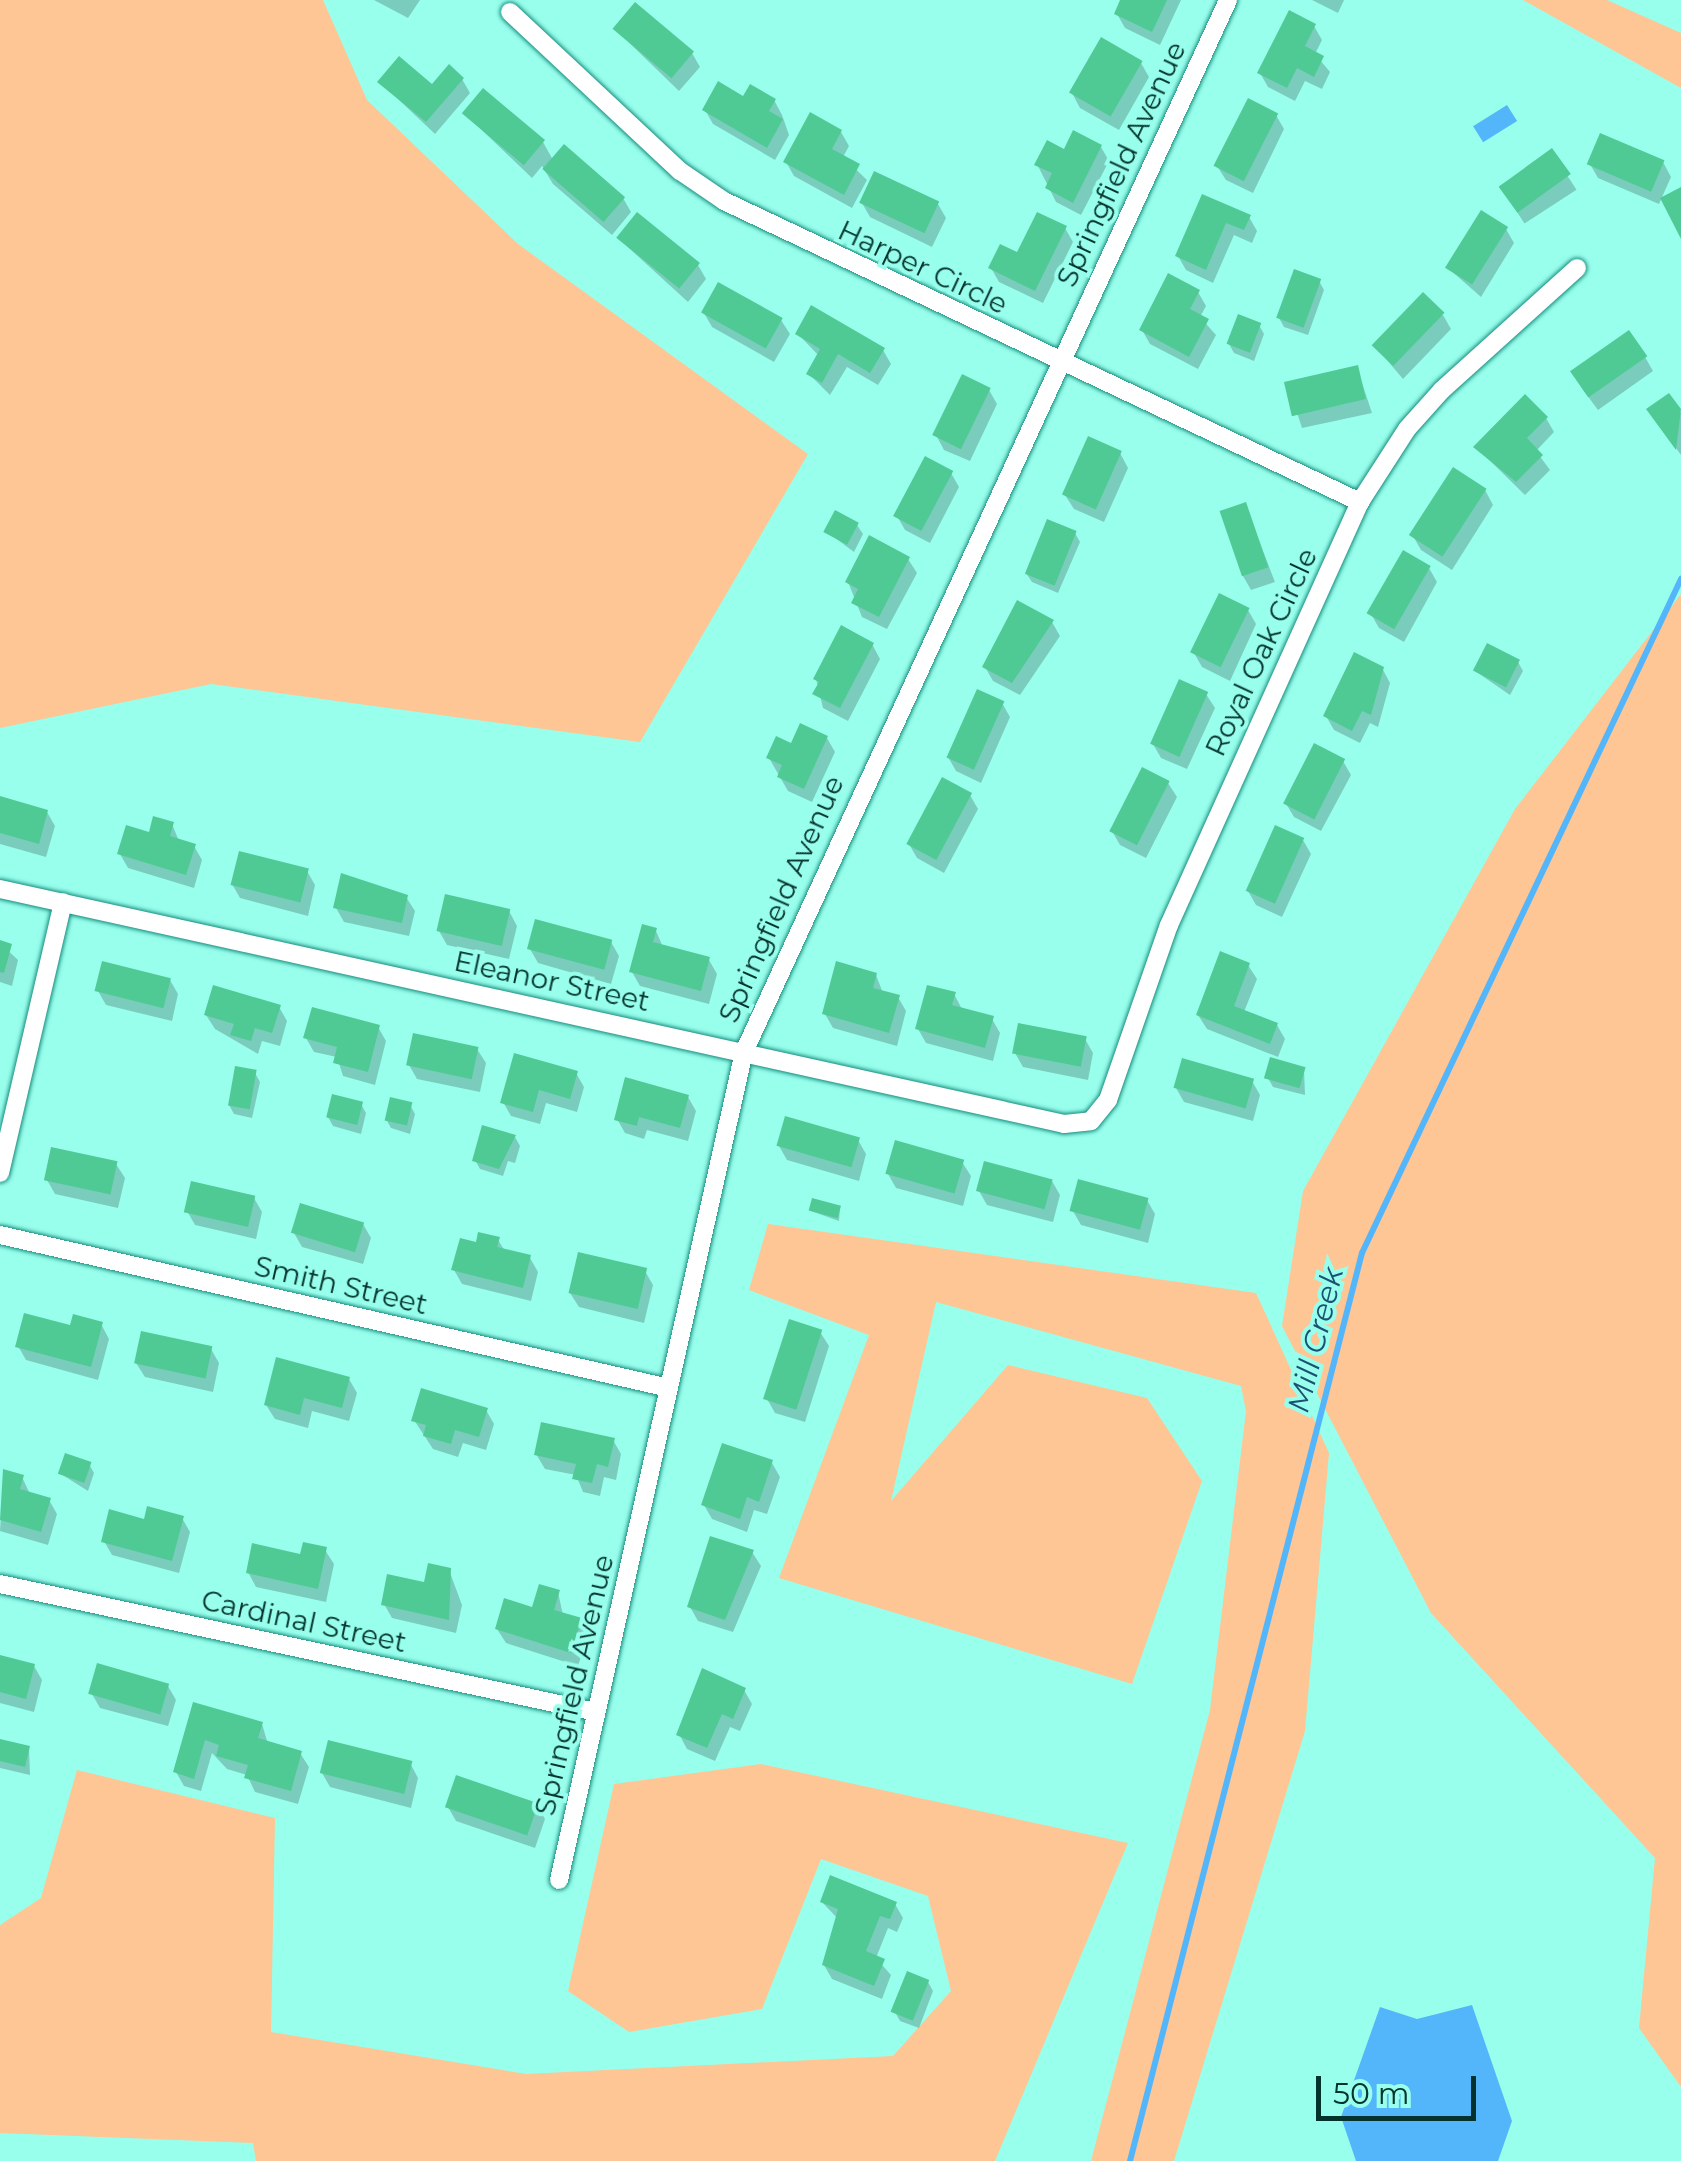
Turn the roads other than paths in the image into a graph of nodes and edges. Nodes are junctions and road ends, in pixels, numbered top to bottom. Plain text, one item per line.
1 (1228, 0) edge
2 (510, 12) dead end
3 (1577, 268) dead end
4 (1058, 361) junction
5 (1360, 502) junction
6 (0, 888) edge
7 (63, 902) junction
8 (744, 1052) junction
9 (1091, 1121) joint
10 (0, 1174) edge
11 (0, 1235) edge
12 (669, 1388) junction
13 (0, 1584) edge
14 (596, 1712) junction
15 (559, 1880) dead end

1 - 4 street, Springfield Avenue
2 - 4 street, Harper Circle
3 - 5 street, Royal Oak Circle
4 - 5 street, Harper Circle
4 - 8 street, Springfield Avenue
5 - 9 street, Royal Oak Circle
6 - 7 street, Eleanor Street
7 - 8 street, Eleanor Street
7 - 10 street
8 - 9 street, Eleanor Street
8 - 12 street, Springfield Avenue
11 - 12 street, Smith Street
12 - 14 street, Springfield Avenue
13 - 14 street, Cardinal Street
14 - 15 street, Springfield Avenue

